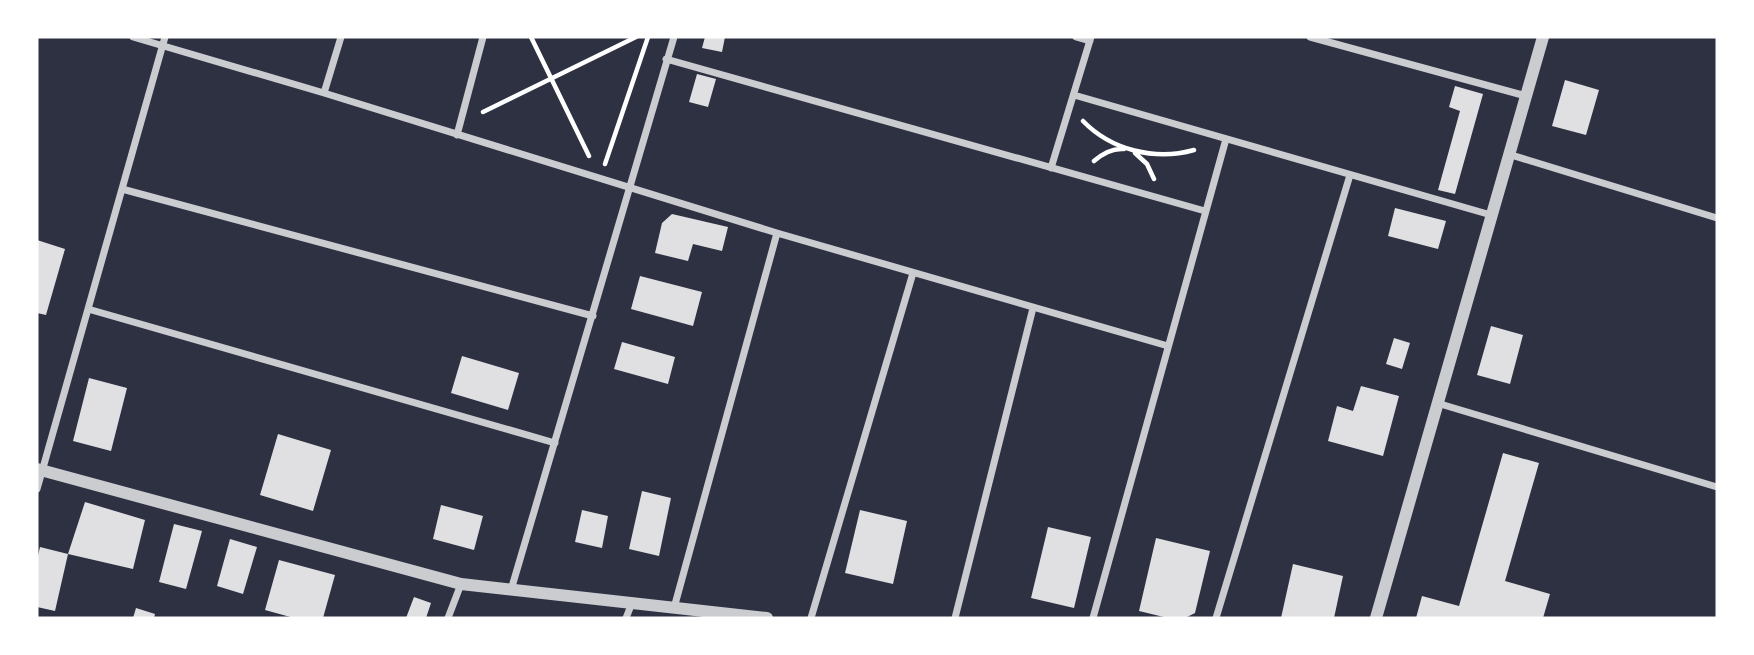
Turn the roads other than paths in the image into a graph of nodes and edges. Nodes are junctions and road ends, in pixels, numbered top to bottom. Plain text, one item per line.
1 (133, 37) edge
2 (341, 37) edge
3 (483, 37) edge
4 (674, 37) edge
5 (1076, 37) edge
6 (1310, 37) edge
7 (1543, 37) edge
8 (1090, 39) edge
9 (163, 41) edge
10 (666, 59) junction
11 (324, 93) junction
12 (1074, 95) junction
13 (1526, 96) junction
14 (457, 135) junction
15 (1226, 139) junction
16 (1508, 154) junction
17 (1051, 168) junction
18 (1350, 174) junction
19 (629, 187) junction
20 (122, 189) junction
21 (1205, 211) junction
22 (1491, 215) junction
23 (1717, 218) edge
24 (778, 233) junction
25 (913, 273) junction
26 (1033, 307) junction
27 (88, 309) junction
28 (593, 316) junction
29 (1168, 346) junction
30 (1437, 403) junction
31 (555, 443) junction
32 (40, 470) edge
33 (1717, 487) edge
34 (37, 489) edge
35 (461, 583) junction
36 (510, 590) junction
37 (632, 603) junction
38 (674, 608) junction
39 (448, 618) edge
40 (626, 618) edge
41 (767, 618) edge
42 (811, 618) edge
43 (955, 618) edge
44 (1093, 618) edge
45 (1216, 618) edge
46 (1376, 618) edge

1 - 9 street
2 - 11 street
3 - 14 street
4 - 10 street
5 - 8 street
6 - 13 street
7 - 13 street
8 - 12 street
9 - 11 street
9 - 20 street
10 - 17 street
10 - 19 street
11 - 14 street
12 - 15 street
12 - 17 street
13 - 16 street
14 - 19 street
15 - 18 street
15 - 21 street
16 - 22 street
16 - 23 street
17 - 21 street
18 - 22 street
18 - 45 street
19 - 24 street
19 - 28 street
20 - 27 street
20 - 28 street
21 - 29 street
22 - 30 street
24 - 25 street
24 - 38 street
25 - 26 street
25 - 42 street
26 - 29 street
26 - 43 street
27 - 31 street
27 - 32 street
28 - 31 street
29 - 44 street
30 - 33 street
30 - 46 street
31 - 36 street
32 - 34 street
32 - 35 street
35 - 36 street
35 - 39 street
36 - 37 street
37 - 38 street
37 - 40 street
38 - 41 street

